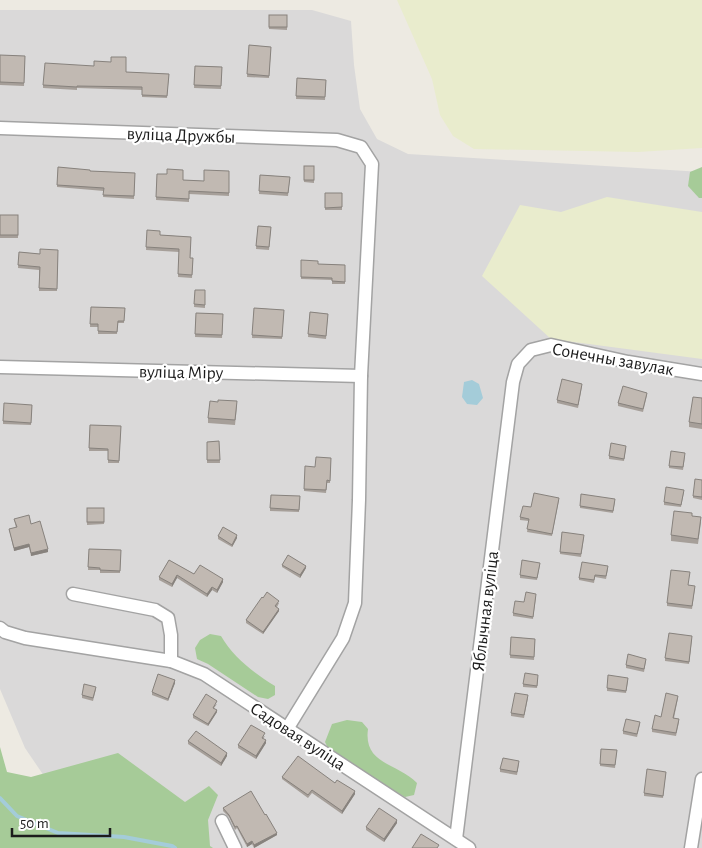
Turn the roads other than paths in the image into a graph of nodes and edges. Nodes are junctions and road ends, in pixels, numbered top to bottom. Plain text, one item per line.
1 (0, 128) edge
2 (0, 367) edge
3 (702, 374) edge
4 (361, 376) junction
5 (513, 382) joint
6 (73, 594) dead end
7 (0, 628) edge
8 (171, 661) junction
9 (287, 728) junction
10 (702, 780) edge
11 (222, 821) dead end
12 (456, 840) junction
13 (235, 848) edge
14 (469, 848) edge
15 (691, 848) edge

1 - 4 street, вуліца Дружбы
2 - 4 street, вуліца Міру
3 - 5 street, Сонечны завулак
4 - 9 street
5 - 12 street, Яблычная вуліца
6 - 8 street
7 - 8 street, Садовая вуліца
8 - 9 street, Садовая вуліца
9 - 12 street, Садовая вуліца
10 - 15 street
11 - 13 street
12 - 14 street, Садовая вуліца

